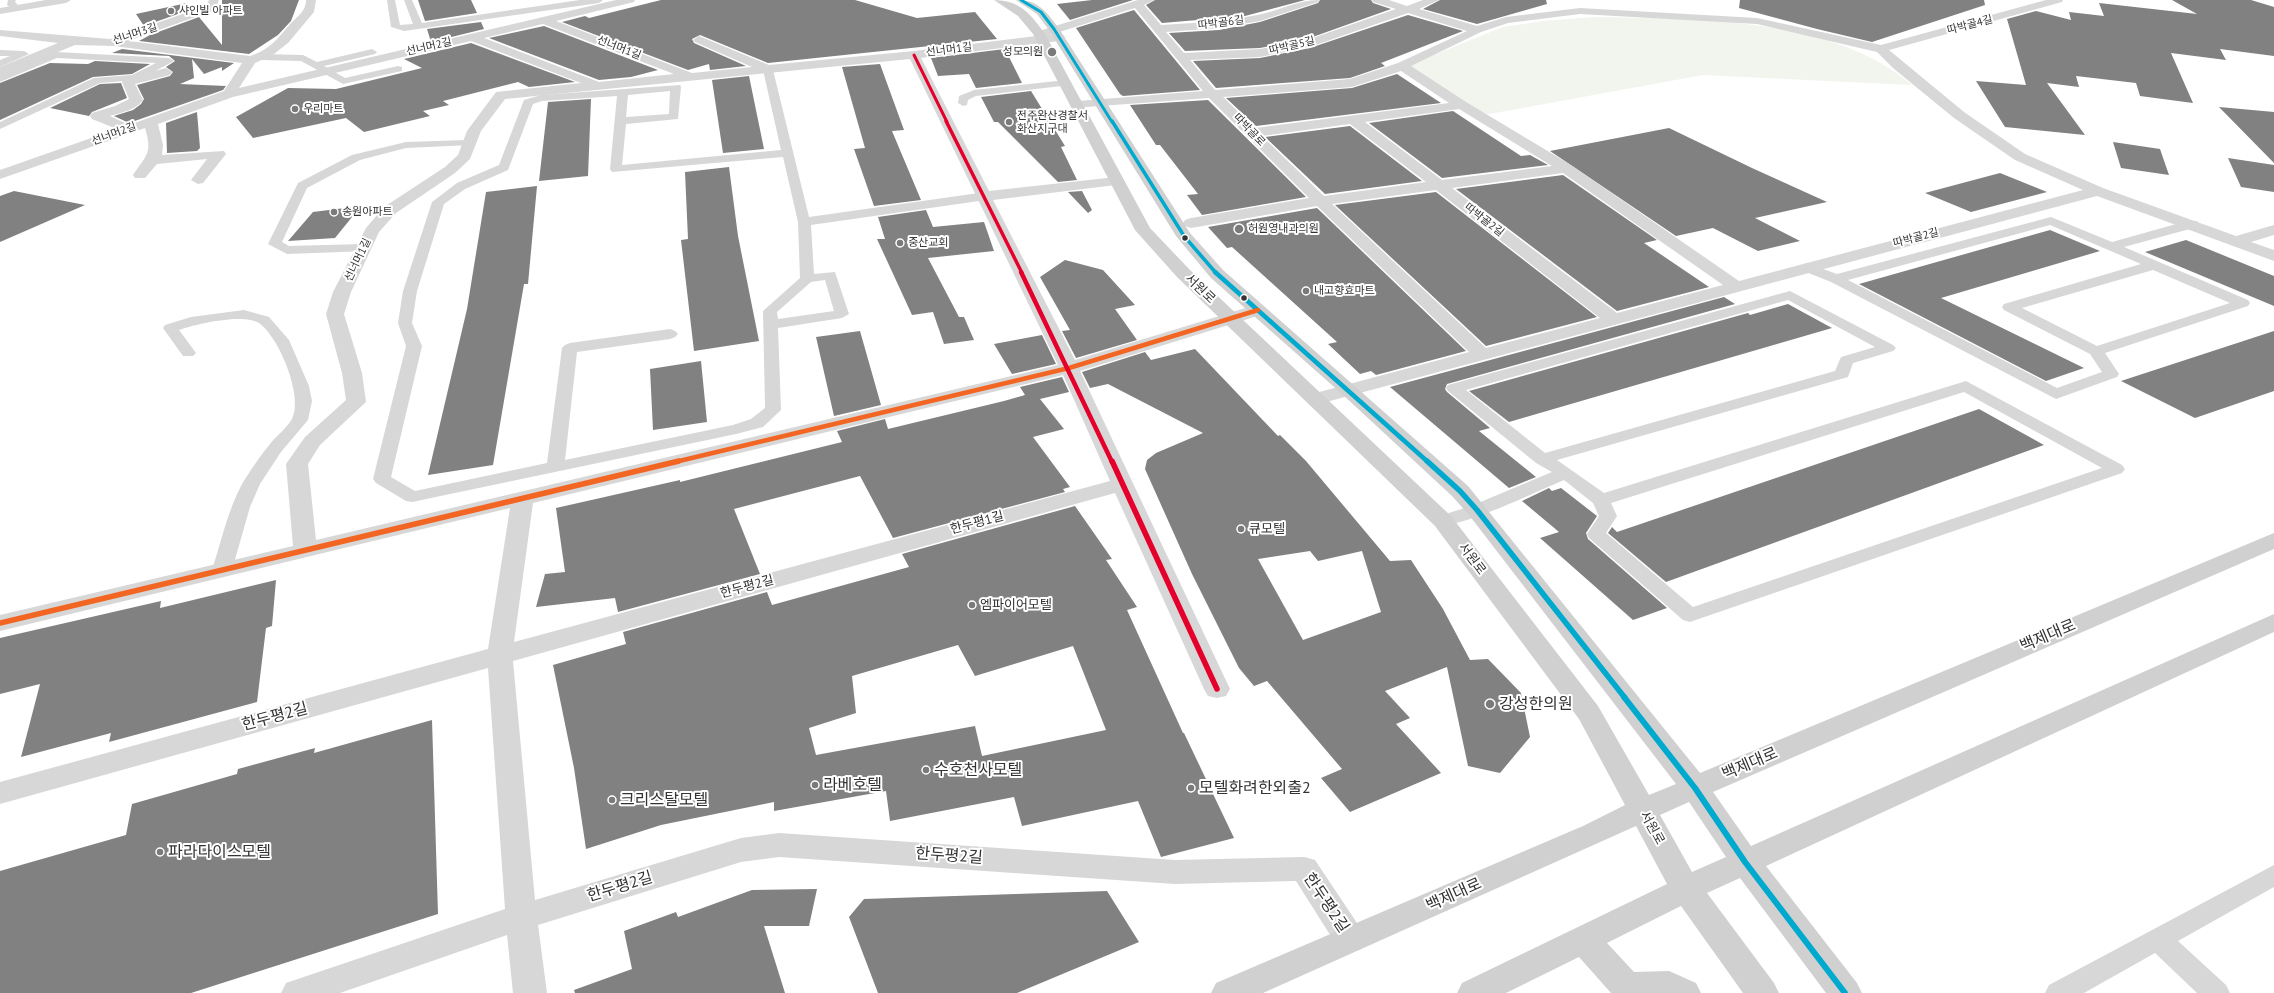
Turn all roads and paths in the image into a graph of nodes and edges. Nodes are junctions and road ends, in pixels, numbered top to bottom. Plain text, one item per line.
1 (66, 0) edge
2 (214, 0) edge
3 (311, 0) edge
4 (391, 0) edge
5 (408, 0) edge
6 (599, 0) edge
7 (630, 0) edge
8 (999, 0) edge
9 (1021, 0) edge
10 (1149, 0) edge
11 (1314, 0) edge
12 (1378, 0) edge
13 (1434, 0) edge
14 (2058, 0) edge
15 (14, 4) edge
16 (1137, 4) junction
17 (1408, 8) junction
18 (0, 11) edge
19 (544, 20) junction
20 (419, 26) junction
21 (1156, 29) junction
22 (1477, 30) junction
23 (0, 32) edge
24 (1048, 35) junction
25 (472, 37) junction
26 (699, 40) dead end
27 (72, 41) junction
28 (111, 43) junction
29 (356, 45) dead end
30 (1881, 48) junction
31 (372, 52) dead end
32 (0, 53) edge
33 (914, 55) junction
34 (1181, 57) junction
35 (256, 58) junction
36 (303, 58) junction
37 (0, 64) edge
38 (1402, 66) junction
39 (321, 68) junction
40 (398, 69) dead end
41 (768, 70) junction
42 (0, 72) edge
43 (166, 72) dead end
44 (693, 77) junction
45 (0, 79) edge
46 (1066, 83) junction
47 (599, 86) junction
48 (623, 92) junction
49 (1211, 93) junction
50 (229, 94) junction
51 (963, 103) dead end
52 (1101, 103) junction
53 (1078, 105) junction
54 (1461, 105) junction
55 (1354, 120) junction
56 (150, 121) junction
57 (620, 121) junction
58 (0, 126) edge
59 (128, 129) junction
60 (1252, 133) junction
61 (467, 143) junction
62 (788, 153) junction
63 (154, 160) junction
64 (1566, 168) junction
65 (140, 174) dead end
66 (0, 175) edge
67 (198, 180) dead end
68 (1116, 181) junction
69 (1439, 185) junction
70 (2098, 191) junction
71 (986, 196) junction
72 (1320, 201) junction
73 (804, 222) junction
74 (1191, 223) dead end
75 (2192, 224) junction
76 (2274, 230) edge
77 (2234, 242) junction
78 (2110, 246) junction
79 (363, 248) junction
80 (2274, 256) edge
81 (2154, 265) junction
82 (1806, 267) junction
83 (807, 279) junction
84 (1836, 279) junction
85 (1735, 286) junction
86 (1258, 310) junction
87 (1231, 319) junction
88 (1614, 320) junction
89 (770, 325) junction
90 (670, 334) dead end
91 (2096, 351) junction
92 (188, 354) dead end
93 (1482, 354) junction
94 (1069, 368) junction
95 (1349, 390) junction
96 (1315, 398) junction
97 (1542, 460) junction
98 (555, 467) junction
99 (1566, 473) junction
100 (1122, 484) junction
101 (523, 498) junction
102 (1601, 500) junction
103 (1477, 510) junction
104 (1443, 521) junction
105 (2274, 540) edge
106 (304, 550) junction
107 (833, 563) joint
108 (222, 570) junction
109 (2274, 622) edge
110 (0, 623) edge
111 (500, 655) junction
112 (1217, 689) dead end
113 (1695, 788) junction
114 (0, 793) edge
115 (1642, 810) junction
116 (1745, 862) junction
117 (2274, 875) edge
118 (1686, 889) junction
119 (521, 917) junction
120 (2158, 938) junction
121 (1350, 939) junction
122 (1584, 939) junction
123 (298, 993) edge
124 (530, 993) edge
125 (1228, 993) edge
126 (1474, 993) edge
127 (1684, 993) edge
128 (1762, 993) edge
129 (1845, 993) edge
130 (2059, 993) edge
131 (2216, 993) edge

1 - 15 street
2 - 28 street, 선너머3길
3 - 35 street
4 - 20 lane
5 - 20 lane
6 - 20 lane
7 - 19 street, 선너머2길
8 - 24 street, 서원로
9 - 24 street, 서원로
10 - 16 street
11 - 21 street, 따박골6길
12 - 17 street
13 - 17 street, 따박골5길
14 - 30 street, 따박골4길
15 - 18 street
16 - 21 street
16 - 24 street
17 - 22 street
17 - 34 street, 따박골5길
19 - 25 street, 선너머2길
19 - 44 street, 선너머1길
21 - 34 street
22 - 30 street
22 - 38 street
23 - 27 street, 선너머3길
24 - 33 street, 선너머1길
24 - 46 street, 서원로
24 - 52 street, 서원로
25 - 39 street, 선너머2길
25 - 47 street, 선너머1길
26 - 41 street, 선너머1길
27 - 28 street, 선너머3길
27 - 42 street
28 - 35 street
29 - 36 lane
30 - 70 street
31 - 39 lane
32 - 37 lane
33 - 41 street, 선너머1길
33 - 71 street
34 - 49 street, 따박골로
35 - 36 lane
35 - 50 street
36 - 39 lane
38 - 49 street
38 - 54 street
39 - 40 lane
39 - 50 street, 선너머2길
41 - 44 street, 선너머1길
41 - 62 lane
43 - 59 street
44 - 47 street, 선너머1길
45 - 58 lane
46 - 51 lane
46 - 53 street, 서원로
47 - 61 street, 선너머1길
48 - 57 lane
48 - 57 lane
48 - 98 lane
49 - 52 street
49 - 60 street, 따박골로
50 - 56 street, 선너머2길
52 - 53 street
52 - 86 street, 서원로
53 - 68 street, 서원로
54 - 55 street
54 - 64 street
55 - 60 street
55 - 69 street, 따박골2길
56 - 59 street, 선너머2길
56 - 63 street
57 - 62 lane
59 - 66 street, 선너머2길
60 - 72 street, 따박골로
61 - 79 street, 선너머1길
61 - 79 lane
62 - 73 lane
63 - 65 street
63 - 67 street
64 - 69 street
64 - 85 street
68 - 71 street
68 - 87 street, 서원로
69 - 72 street
69 - 88 street, 따박골2길
70 - 75 street
70 - 82 street, 따박골2길
71 - 73 lane
71 - 94 street
72 - 74 street
72 - 93 street
73 - 83 lane
75 - 77 street
75 - 78 lane
76 - 77 street
77 - 80 street
78 - 81 lane
78 - 84 lane
79 - 106 street, 선너머1길
81 - 91 lane
81 - 91 lane
82 - 84 lane
82 - 85 street, 따박골2길
83 - 89 lane
83 - 89 lane
84 - 91 lane
85 - 88 street, 따박골2길
86 - 87 street
86 - 95 street, 서원로
87 - 94 street
87 - 96 street, 서원로
88 - 93 street, 따박골2길
89 - 98 lane
90 - 98 lane
92 - 108 lane
93 - 95 street, 따박골2길
94 - 100 street
94 - 101 street
95 - 96 street, 따박골2길
95 - 103 street, 서원로
96 - 104 street, 서원로
97 - 97 lane
97 - 99 lane
99 - 102 lane
99 - 103 lane
100 - 107 street, 한두평1길
100 - 112 street
101 - 106 street
101 - 111 street
102 - 102 lane
103 - 104 lane
103 - 113 street, 서원로
104 - 115 street, 서원로
105 - 113 street, 백제대로
106 - 108 street
107 - 111 street, 한두평2길
108 - 110 street
109 - 116 street
111 - 114 street, 한두평2길
111 - 119 street
113 - 115 street, 백제대로
113 - 116 street, 서원로
115 - 118 street, 서원로
115 - 121 street, 백제대로
116 - 118 street
116 - 129 street, 서원로
117 - 120 lane
118 - 122 street
118 - 128 street, 서원로
119 - 121 street, 한두평2길
119 - 123 street, 한두평2길
119 - 124 street
120 - 130 lane
120 - 131 lane
121 - 125 street, 백제대로
122 - 126 street
122 - 127 street

